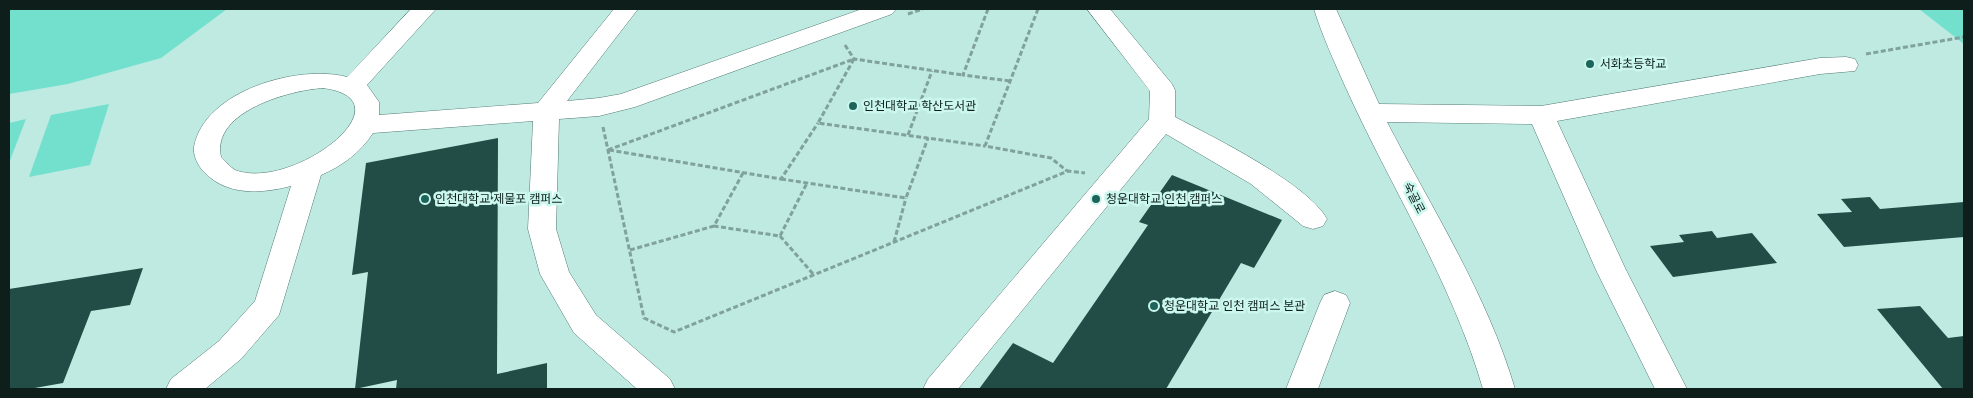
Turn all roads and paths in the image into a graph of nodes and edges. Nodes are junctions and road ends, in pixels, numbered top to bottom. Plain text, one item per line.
1 (424, 9) edge
2 (626, 9) edge
3 (923, 9) edge
4 (988, 9) edge
5 (1038, 9) edge
6 (1098, 9) edge
7 (1325, 9) edge
8 (894, 12) edge
9 (1964, 37) edge
10 (840, 38) dead end
11 (854, 59) junction
12 (1853, 60) joint
13 (932, 71) junction
14 (963, 75) junction
15 (1010, 81) junction
16 (352, 86) junction
17 (546, 110) junction
18 (1369, 112) junction
19 (1541, 115) junction
20 (1162, 121) junction
21 (602, 123) dead end
22 (818, 123) junction
23 (365, 124) junction
24 (908, 135) junction
25 (928, 138) junction
26 (985, 146) junction
27 (608, 150) junction
28 (309, 171) junction
29 (743, 173) junction
30 (781, 180) junction
31 (807, 183) junction
32 (906, 198) junction
33 (1313, 219) dead end
34 (714, 226) junction
35 (780, 236) junction
36 (894, 242) junction
37 (630, 250) junction
38 (814, 275) junction
39 (1335, 303) dead end
40 (180, 389) edge
41 (658, 389) edge
42 (938, 389) edge
43 (1302, 389) edge
44 (1499, 389) edge
45 (1671, 389) edge

1 - 16 street
2 - 17 street
3 - 8 path
4 - 14 path
5 - 15 path
6 - 20 street
7 - 18 street, 숙골로
8 - 17 street
9 - 12 path
10 - 11 path
11 - 13 path
11 - 22 path
11 - 27 path
12 - 19 street
13 - 14 path
13 - 24 path
14 - 15 path
15 - 26 path
16 - 23 street
16 - 28 street
17 - 23 street
17 - 41 street
18 - 19 street
18 - 44 street, 숙골로
19 - 45 street
20 - 33 street
20 - 42 street
21 - 27 path
22 - 24 path
22 - 30 path
23 - 28 street
24 - 25 path
25 - 26 path
25 - 32 path
26 - 36 path
27 - 29 path
27 - 37 path
28 - 40 street
29 - 30 path
29 - 34 path
30 - 31 path
31 - 32 path
31 - 35 path
32 - 36 path
34 - 35 path
34 - 37 path
35 - 38 path
36 - 38 path
37 - 38 path
39 - 43 street

